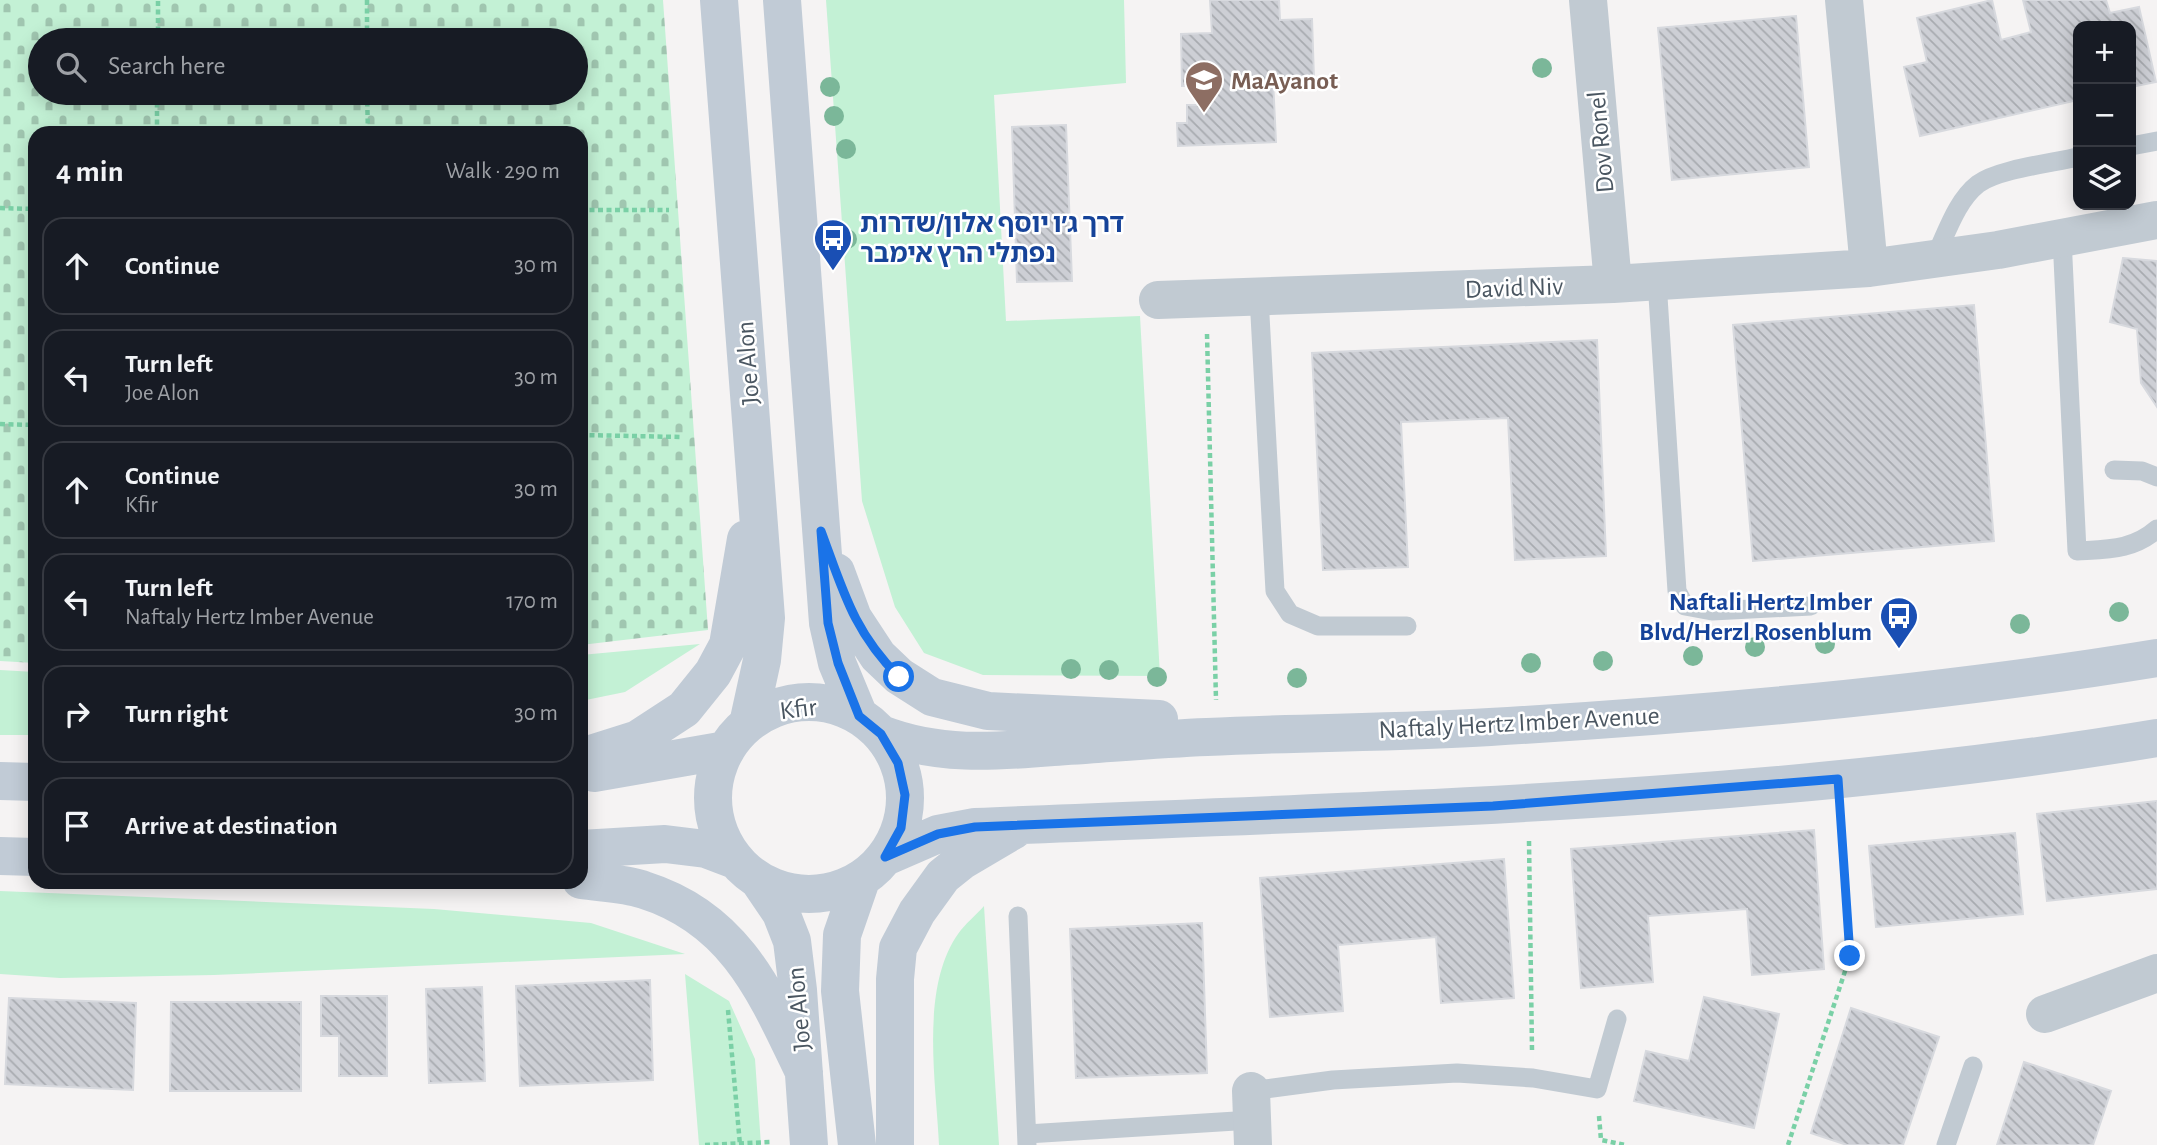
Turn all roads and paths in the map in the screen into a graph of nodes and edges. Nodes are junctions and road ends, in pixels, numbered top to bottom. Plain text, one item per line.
1 (158, 0) edge
2 (367, 0) edge
3 (719, 0) edge
4 (782, 0) edge
5 (1587, 0) edge
6 (1844, 0) edge
7 (158, 28) edge
8 (367, 28) edge
9 (157, 105) edge
10 (368, 105) edge
11 (157, 126) edge
12 (368, 126) edge
13 (2157, 141) edge
14 (2136, 145) edge
15 (2073, 158) edge
16 (0, 208) edge
17 (28, 209) edge
18 (588, 210) edge
19 (669, 210) dead end
20 (2157, 220) edge
21 (2062, 238) junction
22 (1934, 259) junction
23 (1869, 268) junction
24 (1657, 281) junction
25 (1613, 284) junction
26 (1259, 297) junction
27 (1206, 298) junction
28 (1158, 300) dead end
29 (0, 424) edge
30 (28, 425) edge
31 (588, 435) edge
32 (681, 437) dead end
33 (2115, 470) dead end
34 (2157, 477) edge
35 (756, 478) junction
36 (2157, 528) edge
37 (821, 531) junction
38 (1811, 607) dead end
39 (1407, 626) dead end
40 (2157, 658) edge
41 (1217, 722) junction
42 (870, 725) junction
43 (1392, 731) junction
44 (737, 737) junction
45 (2157, 738) edge
46 (588, 755) edge
47 (588, 774) edge
48 (1838, 779) junction
49 (0, 780) edge
50 (28, 782) edge
51 (1529, 803) junction
52 (1021, 825) junction
53 (588, 849) edge
54 (0, 856) edge
55 (28, 857) edge
56 (873, 868) junction
57 (747, 871) junction
58 (588, 881) edge
59 (1018, 916) dead end
60 (735, 950) junction
61 (2157, 973) edge
62 (2045, 1014) dead end
63 (1617, 1018) dead end
64 (1973, 1066) dead end
65 (804, 1072) junction
66 (1533, 1078) junction
67 (1597, 1089) junction
68 (1252, 1119) edge
69 (1027, 1140) edge
70 (809, 1143) edge
71 (740, 1144) edge
72 (705, 1145) edge
73 (858, 1145) edge
74 (895, 1145) edge
75 (1625, 1145) edge
76 (1788, 1145) edge
77 (1946, 1145) edge

1 - 7 path
2 - 8 path
3 - 35 main road, Joe Alon
4 - 37 main road
5 - 25 street, Dov Ronel
6 - 23 street
9 - 11 path
10 - 12 path
13 - 14 lane
15 - 22 lane
16 - 17 path
18 - 19 path
20 - 21 street, David Niv
21 - 22 street, David Niv
21 - 36 lane
22 - 23 street, David Niv
23 - 24 street, David Niv
24 - 25 street, David Niv
24 - 38 lane
25 - 26 street, David Niv
26 - 27 street, David Niv
26 - 39 lane
27 - 28 street, David Niv
27 - 41 path
29 - 30 path
31 - 32 path
33 - 34 lane
35 - 44 main road, Joe Alon
35 - 46 main road
37 - 41 main road
37 - 42 main road
40 - 43 main road, Naftaly Hertz Imber Avenue
41 - 43 main road
42 - 43 main road, Naftaly Hertz Imber Avenue
42 - 44 main road, Kfir
42 - 56 main road
44 - 47 main road, Kfir
44 - 57 main road
45 - 48 main road
48 - 51 main road
48 - 76 path
49 - 50 main road
51 - 52 main road
51 - 66 path
52 - 56 main road
52 - 74 main road
53 - 57 main road
54 - 55 main road
56 - 57 main road
56 - 73 main road, Joe Alon
57 - 65 main road, Joe Alon
58 - 60 main road
59 - 69 lane
60 - 65 main road
60 - 71 path
61 - 62 street
63 - 67 lane
64 - 77 lane
65 - 70 main road, Joe Alon
66 - 67 lane
66 - 68 lane
67 - 75 path
68 - 69 lane
70 - 71 path
71 - 72 path

